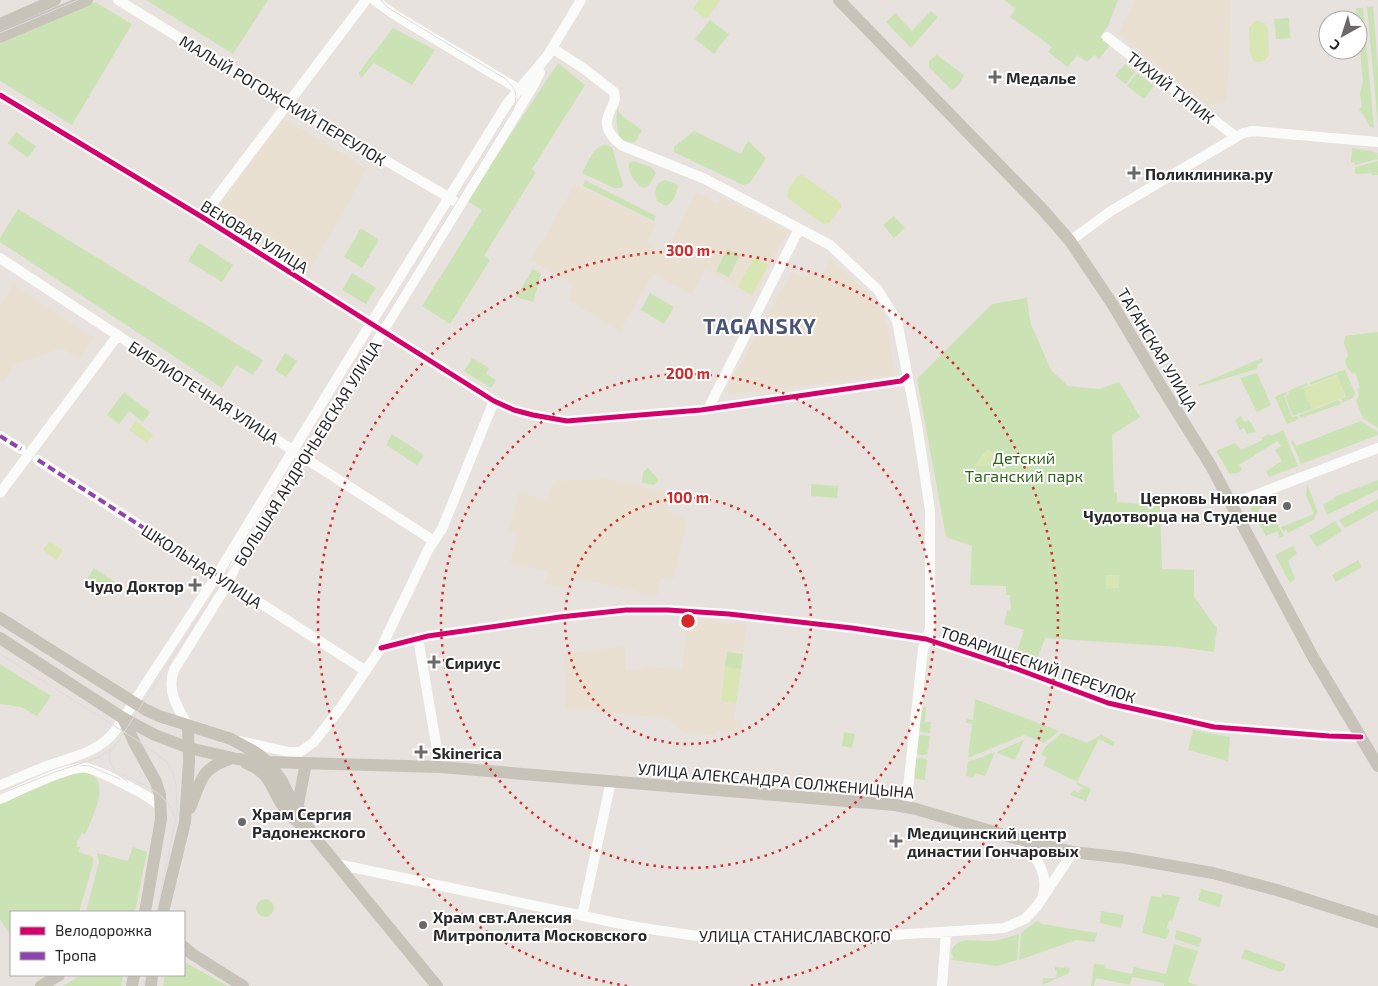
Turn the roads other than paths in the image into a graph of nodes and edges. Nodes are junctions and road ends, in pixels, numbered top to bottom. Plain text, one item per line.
1 (56, 0) edge
2 (87, 0) edge
3 (118, 0) edge
4 (366, 0) edge
5 (374, 0) edge
6 (581, 0) edge
7 (839, 0) edge
8 (1, 26) edge
9 (1107, 37) dead end
10 (550, 51) junction
11 (520, 90) junction
12 (0, 95) edge
13 (287, 104) junction
14 (1236, 137) junction
15 (1378, 142) edge
16 (450, 198) junction
17 (461, 205) junction
18 (202, 217) junction
19 (799, 230) junction
20 (1070, 241) junction
21 (0, 258) edge
22 (371, 324) junction
23 (383, 332) junction
24 (118, 335) junction
25 (907, 376) junction
26 (494, 400) junction
27 (708, 409) junction
28 (0, 436) edge
29 (1378, 448) edge
30 (21, 450) dead end
31 (293, 450) junction
32 (305, 458) junction
33 (38, 460) dead end
34 (0, 493) edge
35 (1232, 504) junction
36 (434, 541) junction
37 (216, 575) junction
38 (228, 583) junction
39 (0, 618) edge
40 (0, 638) edge
41 (418, 638) junction
42 (926, 639) junction
43 (381, 648) junction
44 (366, 671) junction
45 (107, 685) junction
46 (97, 700) junction
47 (134, 702) junction
48 (123, 718) junction
49 (188, 726) junction
50 (1361, 737) junction
51 (231, 739) junction
52 (314, 742) junction
53 (189, 748) junction
54 (234, 758) junction
55 (268, 762) junction
56 (306, 763) junction
57 (1378, 766) edge
58 (440, 767) junction
59 (611, 781) junction
60 (0, 785) edge
61 (0, 799) edge
62 (906, 807) junction
63 (161, 808) junction
64 (299, 814) junction
65 (185, 822) junction
66 (1018, 839) junction
67 (317, 840) junction
68 (1072, 852) junction
69 (337, 864) junction
70 (1041, 900) junction
71 (144, 909) edge
72 (163, 911) edge
73 (582, 916) junction
74 (1378, 922) edge
75 (946, 933) junction
76 (186, 952) edge
77 (56, 976) edge
78 (41, 986) edge
79 (242, 986) edge
80 (437, 986) edge
81 (942, 986) edge

1 - 8 main road
2 - 8 main road
3 - 13 street, МАЛЫЙ РОГОЖСКИЙ ПЕРЕУЛОК
4 - 13 street
5 - 11 street
6 - 10 street, БОЛЬШАЯ АНДРОНЬЕВСКАЯ УЛИЦА
7 - 20 main road, ТАГАНСКАЯ УЛИЦА
9 - 14 street, ТИХИЙ ТУПИК
10 - 11 street, БОЛЬШАЯ АНДРОНЬЕВСКАЯ УЛИЦА
10 - 17 street, БОЛЬШАЯ АНДРОНЬЕВСКАЯ УЛИЦА
10 - 19 street
11 - 16 street, БОЛЬШАЯ АНДРОНЬЕВСКАЯ УЛИЦА
12 - 18 street, ВЕКОВАЯ УЛИЦА
13 - 16 street, МАЛЫЙ РОГОЖСКИЙ ПЕРЕУЛОК
13 - 18 street
14 - 15 street
14 - 20 street
16 - 17 street, МАЛЫЙ РОГОЖСКИЙ ПЕРЕУЛОК
16 - 22 street, БОЛЬШАЯ АНДРОНЬЕВСКАЯ УЛИЦА
17 - 23 street, БОЛЬШАЯ АНДРОНЬЕВСКАЯ УЛИЦА
18 - 22 street, ВЕКОВАЯ УЛИЦА
19 - 25 street
19 - 27 street
20 - 35 main road, ТАГАНСКАЯ УЛИЦА
21 - 24 street, БИБЛИОТЕЧНАЯ УЛИЦА
22 - 23 street, ВЕКОВАЯ УЛИЦА
22 - 31 street, БОЛЬШАЯ АНДРОНЬЕВСКАЯ УЛИЦА
23 - 26 street, ВЕКОВАЯ УЛИЦА
23 - 32 street, БОЛЬШАЯ АНДРОНЬЕВСКАЯ УЛИЦА
24 - 31 street, БИБЛИОТЕЧНАЯ УЛИЦА
24 - 34 street
25 - 27 street, ВЕКОВАЯ УЛИЦА
25 - 42 street
26 - 27 street, ВЕКОВАЯ УЛИЦА
26 - 36 street
28 - 30 street
29 - 35 street
31 - 32 street, БИБЛИОТЕЧНАЯ УЛИЦА
31 - 37 street, БОЛЬШАЯ АНДРОНЬЕВСКАЯ УЛИЦА
32 - 36 street, БИБЛИОТЕЧНАЯ УЛИЦА
32 - 38 street, БОЛЬШАЯ АНДРОНЬЕВСКАЯ УЛИЦА
33 - 37 street, ШКОЛЬНАЯ УЛИЦА
35 - 50 main road, ТАГАНСКАЯ УЛИЦА
36 - 43 street
37 - 38 street, ШКОЛЬНАЯ УЛИЦА
37 - 47 street, БОЛЬШАЯ АНДРОНЬЕВСКАЯ УЛИЦА
38 - 44 street, ШКОЛЬНАЯ УЛИЦА
38 - 49 street, БОЛЬШАЯ АНДРОНЬЕВСКАЯ УЛИЦА
39 - 45 main road
40 - 46 main road
41 - 42 street, ТОВАРИЩЕСКИЙ ПЕРЕУЛОК
41 - 43 street, ТОВАРИЩЕСКИЙ ПЕРЕУЛОК
41 - 58 street
42 - 50 street, ТОВАРИЩЕСКИЙ ПЕРЕУЛОК
42 - 62 street
43 - 44 street
44 - 52 street
45 - 46 street
45 - 47 main road
46 - 48 main road
47 - 48 street, БОЛЬШАЯ АНДРОНЬЕВСКАЯ УЛИЦА
47 - 49 main road
48 - 53 main road
48 - 60 street, БОЛЬШАЯ АНДРОНЬЕВСКАЯ УЛИЦА
48 - 63 main road
49 - 51 main road
49 - 53 main road
50 - 57 main road, ТАГАНСКАЯ УЛИЦА
51 - 52 street
51 - 55 main road
52 - 56 street
53 - 54 main road
53 - 65 main road
54 - 55 main road, УЛИЦА АЛЕКСАНДРА СОЛЖЕНИЦЫНА
54 - 65 main road
54 - 67 main road
55 - 56 main road, УЛИЦА АЛЕКСАНДРА СОЛЖЕНИЦЫНА
55 - 64 main road
56 - 58 main road, УЛИЦА АЛЕКСАНДРА СОЛЖЕНИЦЫНА
56 - 64 main road
58 - 59 main road, УЛИЦА АЛЕКСАНДРА СОЛЖЕНИЦЫНА
59 - 62 main road, УЛИЦА АЛЕКСАНДРА СОЛЖЕНИЦЫНА
59 - 73 street
61 - 63 street
62 - 66 main road, УЛИЦА АЛЕКСАНДРА СОЛЖЕНИЦЫНА
63 - 71 main road
64 - 67 main road
65 - 72 main road
66 - 68 main road, УЛИЦА АЛЕКСАНДРА СОЛЖЕНИЦЫНА
66 - 70 street
67 - 69 main road
68 - 70 street, УЛИЦА СТАНИСЛАВСКОГО
68 - 74 main road, УЛИЦА АЛЕКСАНДРА СОЛЖЕНИЦЫНА
69 - 73 street, УЛИЦА СТАНИСЛАВСКОГО
69 - 80 main road
70 - 75 street, УЛИЦА СТАНИСЛАВСКОГО
73 - 75 street, УЛИЦА СТАНИСЛАВСКОГО
75 - 81 street
76 - 79 main road
77 - 78 main road

